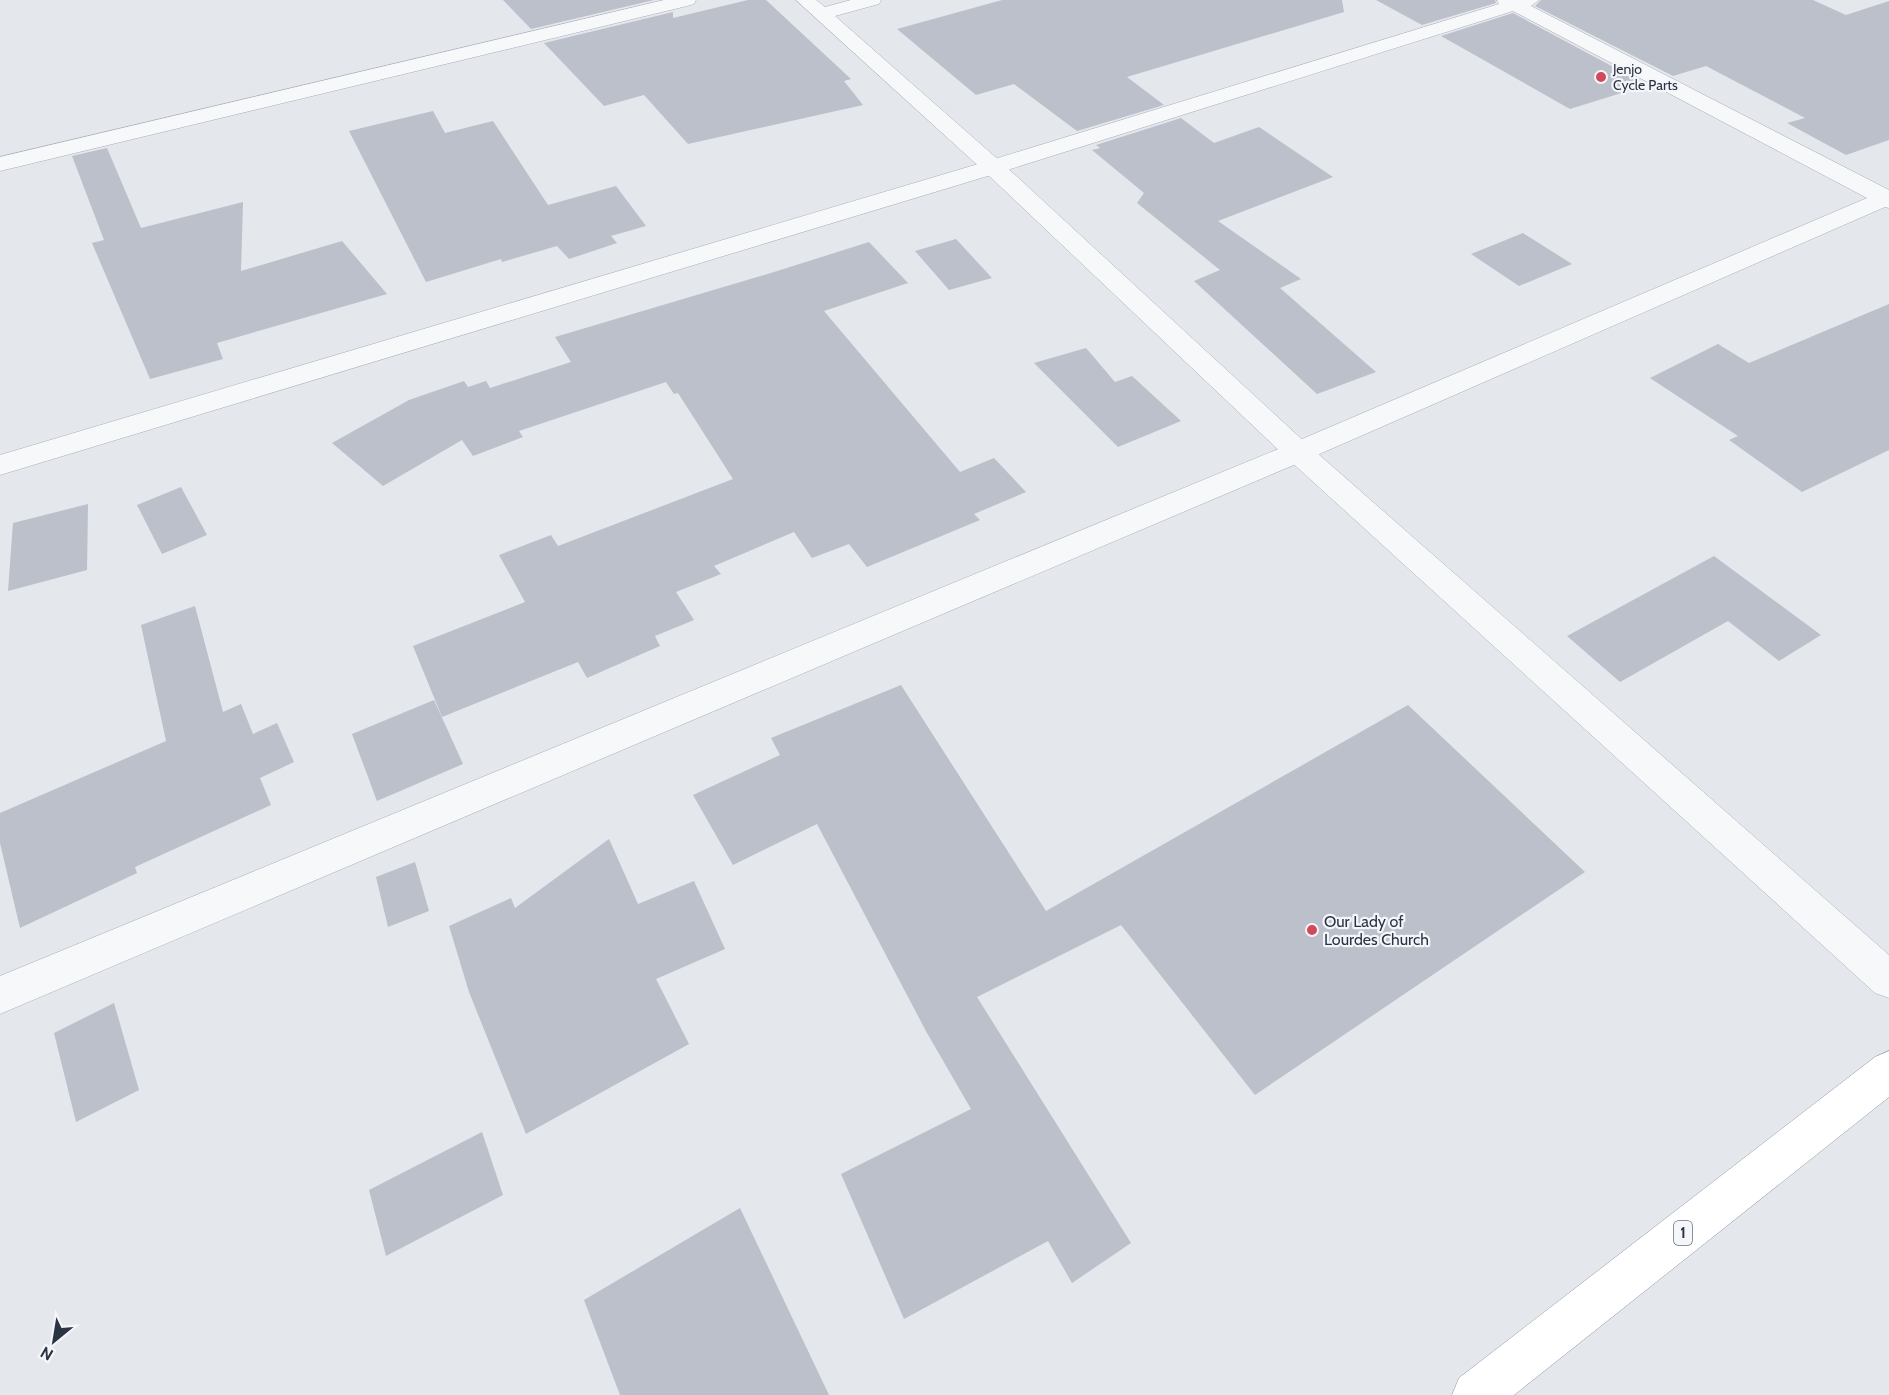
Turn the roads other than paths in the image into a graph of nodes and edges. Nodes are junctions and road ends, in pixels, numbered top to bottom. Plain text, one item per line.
1 (687, 0) edge
2 (872, 0) edge
3 (1517, 2) edge
4 (814, 7) edge
5 (0, 164) edge
6 (993, 167) junction
7 (1888, 199) edge
8 (1298, 452) junction
9 (0, 465) edge
10 (1889, 980) edge
11 (0, 994) edge
12 (1889, 1071) edge
13 (1476, 1395) edge

1 - 5 street
2 - 4 street
3 - 6 street
3 - 7 street
4 - 6 street
6 - 8 street
6 - 9 street
7 - 8 street
8 - 10 street
8 - 11 street
12 - 13 highway, 1

